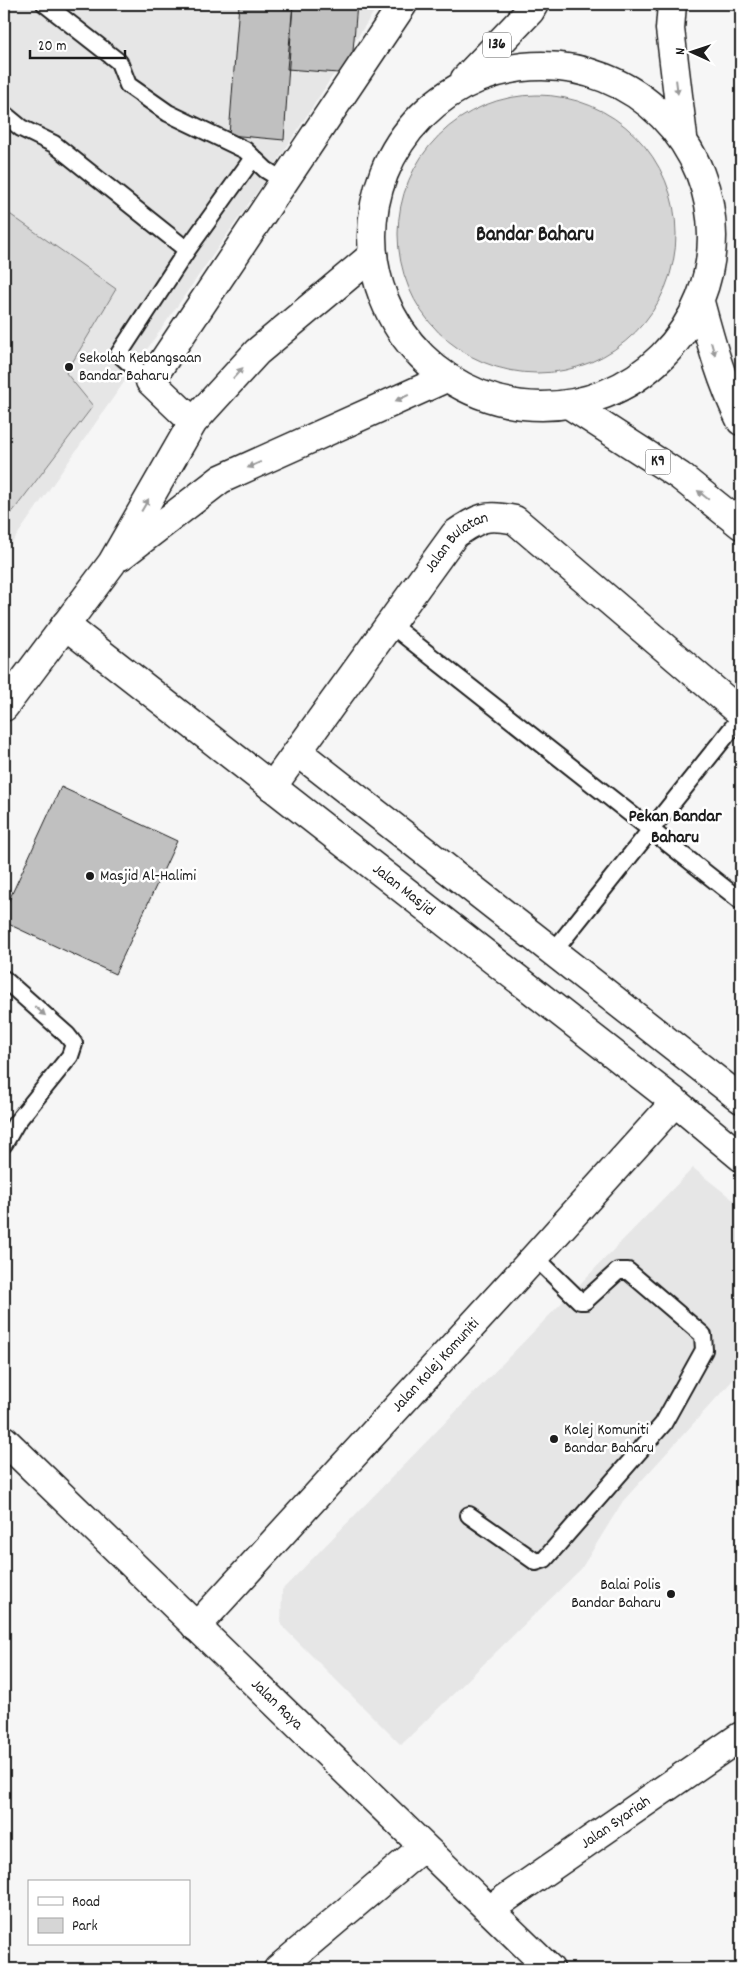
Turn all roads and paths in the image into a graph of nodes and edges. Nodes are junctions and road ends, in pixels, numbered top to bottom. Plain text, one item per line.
1 (45, 4) edge
2 (403, 4) edge
3 (534, 4) edge
4 (672, 4) edge
5 (458, 86) junction
6 (4, 114) edge
7 (683, 137) junction
8 (253, 158) junction
9 (284, 181) junction
10 (187, 250) junction
11 (373, 256) junction
12 (700, 302) junction
13 (446, 378) junction
14 (150, 381) junction
15 (570, 405) junction
16 (741, 421) edge
17 (193, 422) junction
18 (741, 526) edge
19 (112, 563) junction
20 (390, 624) junction
21 (65, 625) junction
22 (4, 707) edge
23 (741, 715) edge
24 (298, 752) junction
25 (272, 787) junction
26 (651, 830) junction
27 (741, 901) edge
28 (553, 952) junction
29 (4, 979) edge
30 (731, 1091) edge
31 (683, 1109) junction
32 (4, 1144) edge
33 (741, 1157) edge
34 (535, 1257) junction
35 (4, 1440) edge
36 (469, 1515) dead end
37 (196, 1626) junction
38 (741, 1736) edge
39 (423, 1847) junction
40 (489, 1910) junction
41 (278, 1969) edge
42 (550, 1969) edge

1 - 8 lane
2 - 9 street
3 - 5 street, 136
4 -> 7 street
5 - 7 street
5 - 11 street
6 - 10 lane
7 - 12 street
8 - 9 lane
8 - 10 lane
9 - 14 street
10 - 14 lane
11 - 13 street
17 -> 11 street
12 - 15 street
12 -> 16 street
13 - 15 street
13 -> 19 street
14 - 17 street
18 -> 15 street, K9
19 -> 17 street
19 - 21 street
20 - 23 street, Jalan Bulatan
20 - 24 street, Jalan Bulatan
20 - 26 lane
21 - 22 street
21 - 25 street, Jalan Masjid
23 - 26 lane
24 - 25 street, Jalan Bulatan
24 - 28 street
25 - 31 street, Jalan Masjid
26 - 27 lane
26 - 28 lane
28 - 30 street
29 -> 32 lane
30 - 31 street, Jalan Kolej Komuniti
31 - 33 street, Jalan Masjid
31 - 34 street, Jalan Kolej Komuniti
34 - 36 lane
34 - 37 street, Jalan Kolej Komuniti
35 - 37 street, Jalan Raya
37 - 39 street, Jalan Raya
38 - 40 street, Jalan Syariah
39 - 40 street, Jalan Raya
39 - 41 street
40 - 42 street, Jalan Raya

